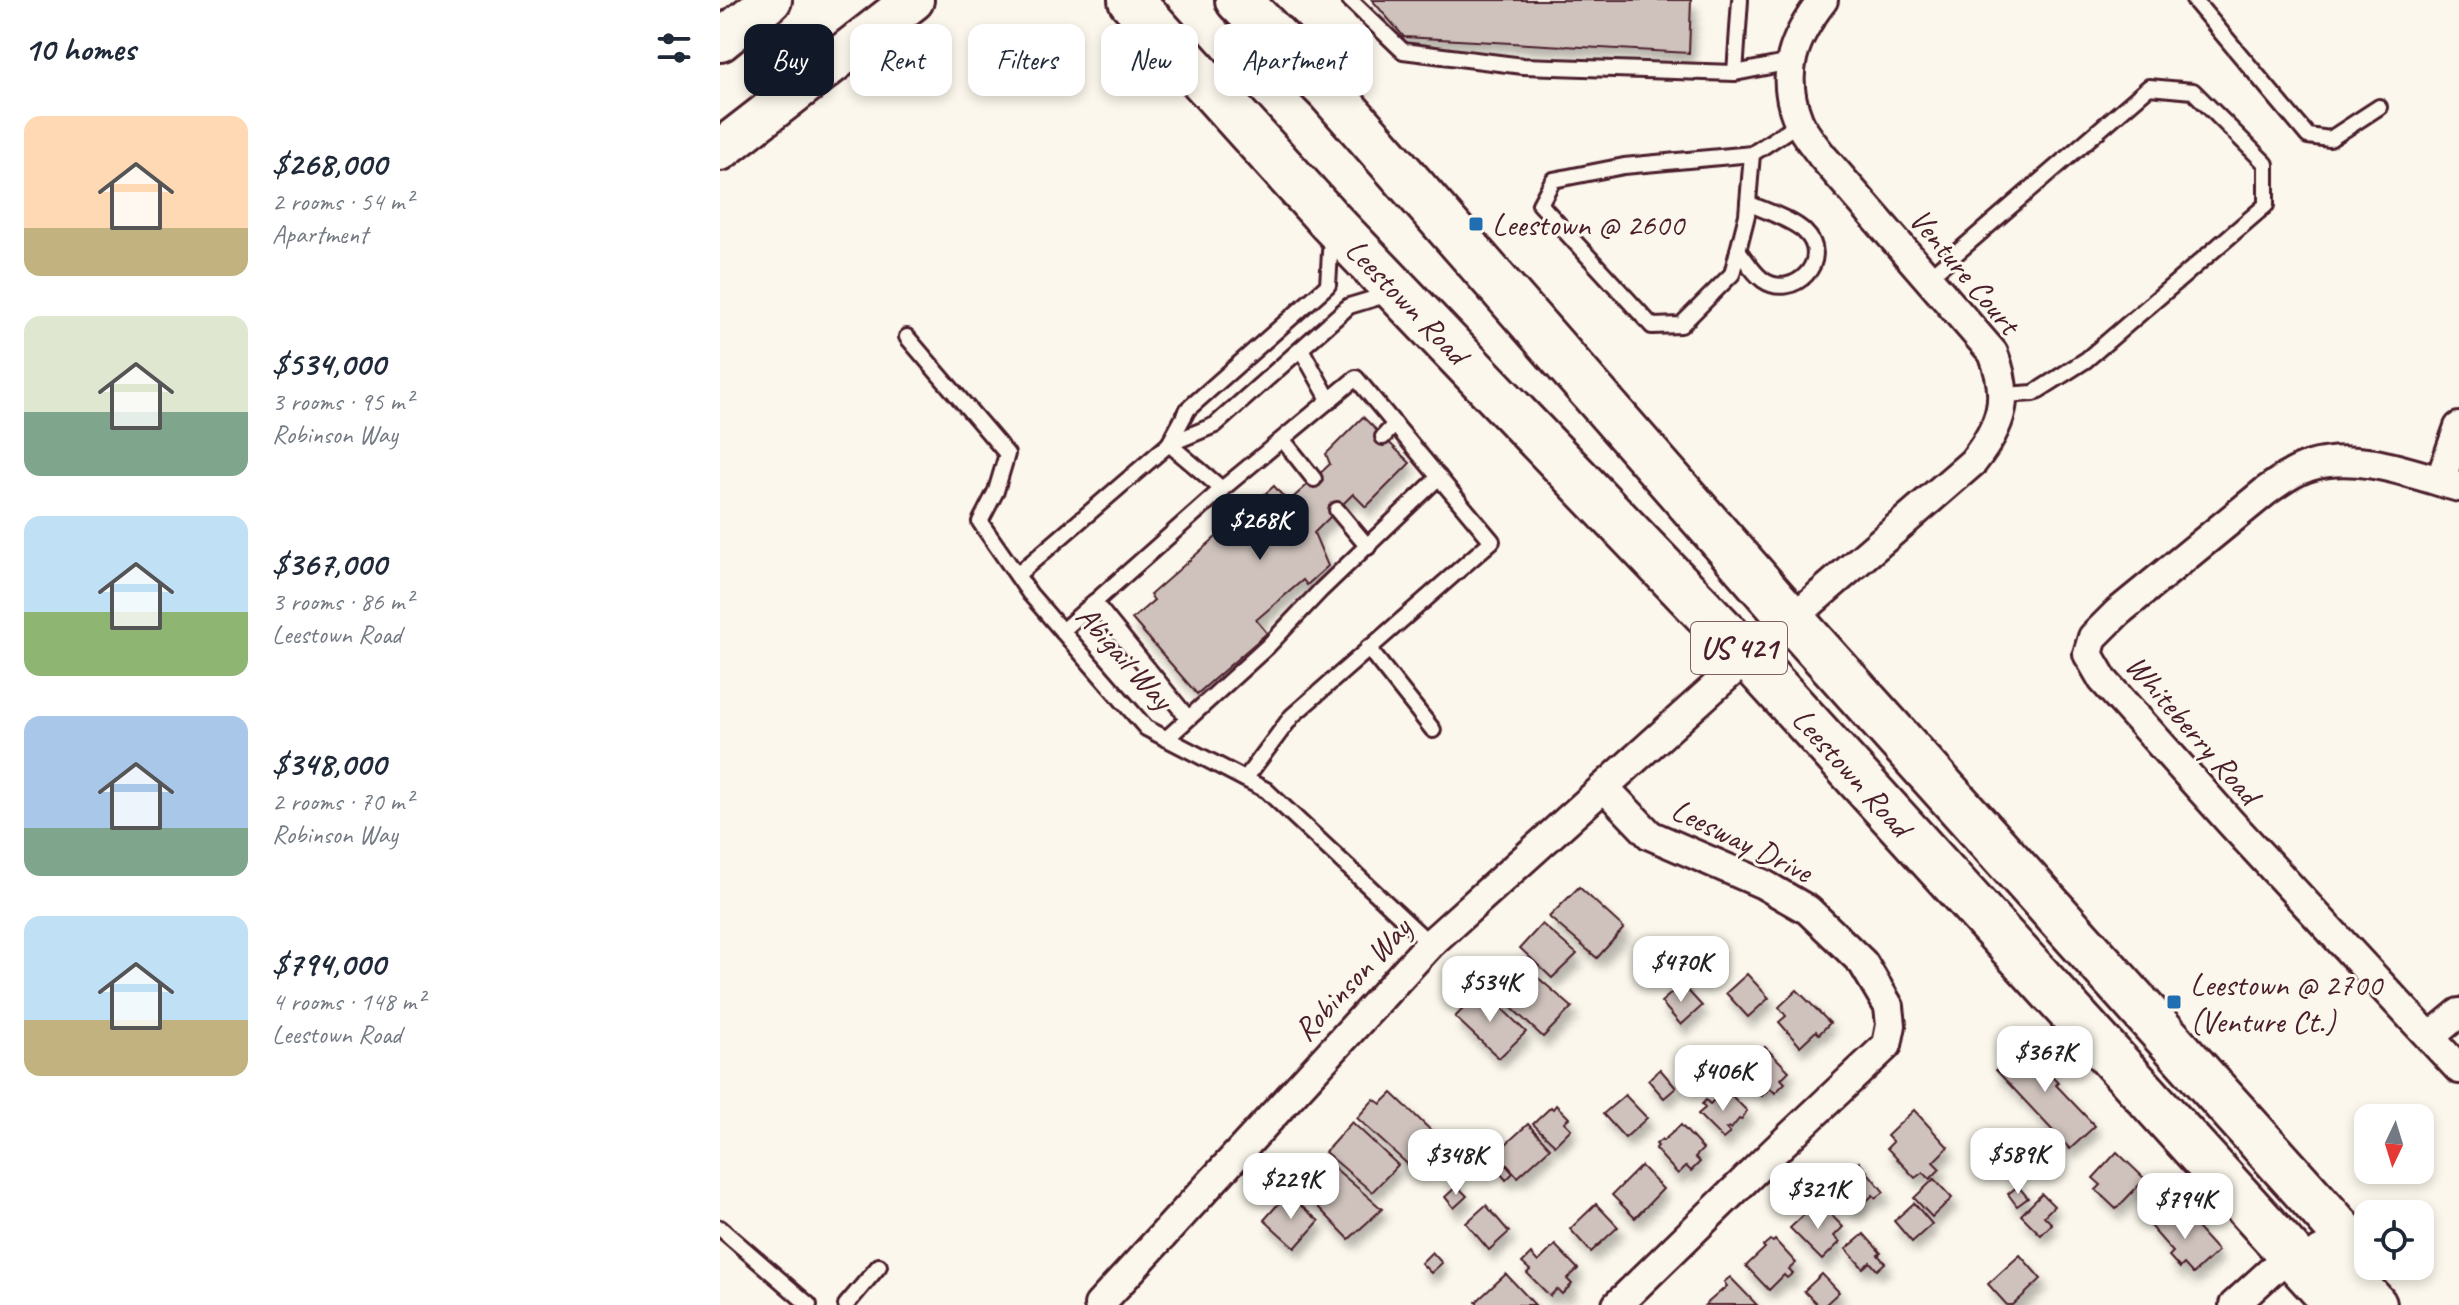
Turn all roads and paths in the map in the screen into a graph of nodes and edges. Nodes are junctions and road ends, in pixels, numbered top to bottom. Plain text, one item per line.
1 (771, 0) edge
2 (913, 0) edge
3 (1131, 0) edge
4 (1238, 0) edge
5 (1350, 0) edge
6 (1740, 0) edge
7 (1823, 0) edge
8 (2194, 0) edge
9 (720, 41) edge
10 (1791, 62) junction
11 (1735, 73) junction
12 (2379, 107) dead end
13 (1799, 123) junction
14 (720, 150) edge
15 (1752, 154) junction
16 (1748, 203) junction
17 (1331, 222) junction
18 (1738, 250) junction
19 (1929, 277) junction
20 (1398, 291) junction
21 (907, 337) dead end
22 (1301, 349) junction
23 (2004, 395) junction
24 (1330, 401) junction
25 (1395, 424) junction
26 (2459, 427) edge
27 (1383, 437) dead end
28 (1283, 440) junction
29 (1169, 444) junction
30 (1439, 477) junction
31 (1314, 479) dead end
32 (2450, 484) edge
33 (1222, 489) junction
34 (1337, 510) dead end
35 (1368, 547) junction
36 (1017, 575) junction
37 (1094, 602) junction
38 (1791, 619) junction
39 (1062, 631) junction
40 (1368, 648) junction
41 (1748, 657) junction
42 (1187, 717) junction
43 (1433, 730) dead end
44 (1166, 739) junction
45 (1245, 779) junction
46 (1604, 787) junction
47 (1430, 944) junction
48 (2459, 1013) edge
49 (2430, 1037) junction
50 (2459, 1069) edge
51 (720, 1228) edge
52 (2354, 1245) edge
53 (2290, 1254) junction
54 (879, 1266) dead end
55 (2386, 1280) edge
56 (809, 1305) edge
57 (846, 1305) edge
58 (1099, 1305) edge
59 (1617, 1305) edge
60 (2234, 1305) edge
61 (2337, 1305) edge
62 (2374, 1305) edge
63 (2408, 1305) edge

1 - 9 main road
2 - 14 main road
3 - 17 main road, Leestown Road / US 421
4 - 38 main road, Leestown Road / US 421
5 - 11 lane
6 - 11 lane
7 - 10 street, Venture Court
8 - 12 lane
10 - 11 lane
10 - 13 street, Venture Court
13 - 15 lane
13 - 19 street, Venture Court
15 - 16 lane
15 - 18 lane
16 - 18 lane
16 - 18 lane
17 - 20 main road, Leestown Road / US 421
17 - 29 lane
19 - 23 street, Venture Court
19 - 23 lane
20 - 22 lane
20 - 41 main road, Leestown Road / US 421
21 - 36 lane, Abigail Way
22 - 24 lane
22 - 29 lane
23 - 38 street
24 - 25 lane
24 - 28 lane
25 - 27 lane
25 - 30 lane
26 - 32 street
28 - 31 lane
28 - 33 lane
29 - 33 lane
29 - 36 lane
30 - 35 lane
30 - 40 lane
32 - 49 street, Whiteberry Road
33 - 37 lane
34 - 35 lane
35 - 42 lane
36 - 39 lane, Abigail Way
37 - 39 lane
37 - 42 lane
38 - 41 street
38 - 52 main road, Leestown Road / US 421
39 - 44 lane, Abigail Way
40 - 43 lane
40 - 45 lane
41 - 46 street, Robinson Way
41 - 53 main road, Leestown Road / US 421
42 - 44 lane
44 - 45 lane, Abigail Way
45 - 47 lane, Abigail Way
46 - 47 street, Robinson Way
46 - 59 street, Leesway Drive
47 - 58 street, Robinson Way
48 - 49 street
49 - 50 street, Whiteberry Road
51 - 56 lane
53 - 60 street
53 - 61 main road, Leestown Road / US 421
53 - 62 main road
54 - 57 lane
55 - 63 main road

